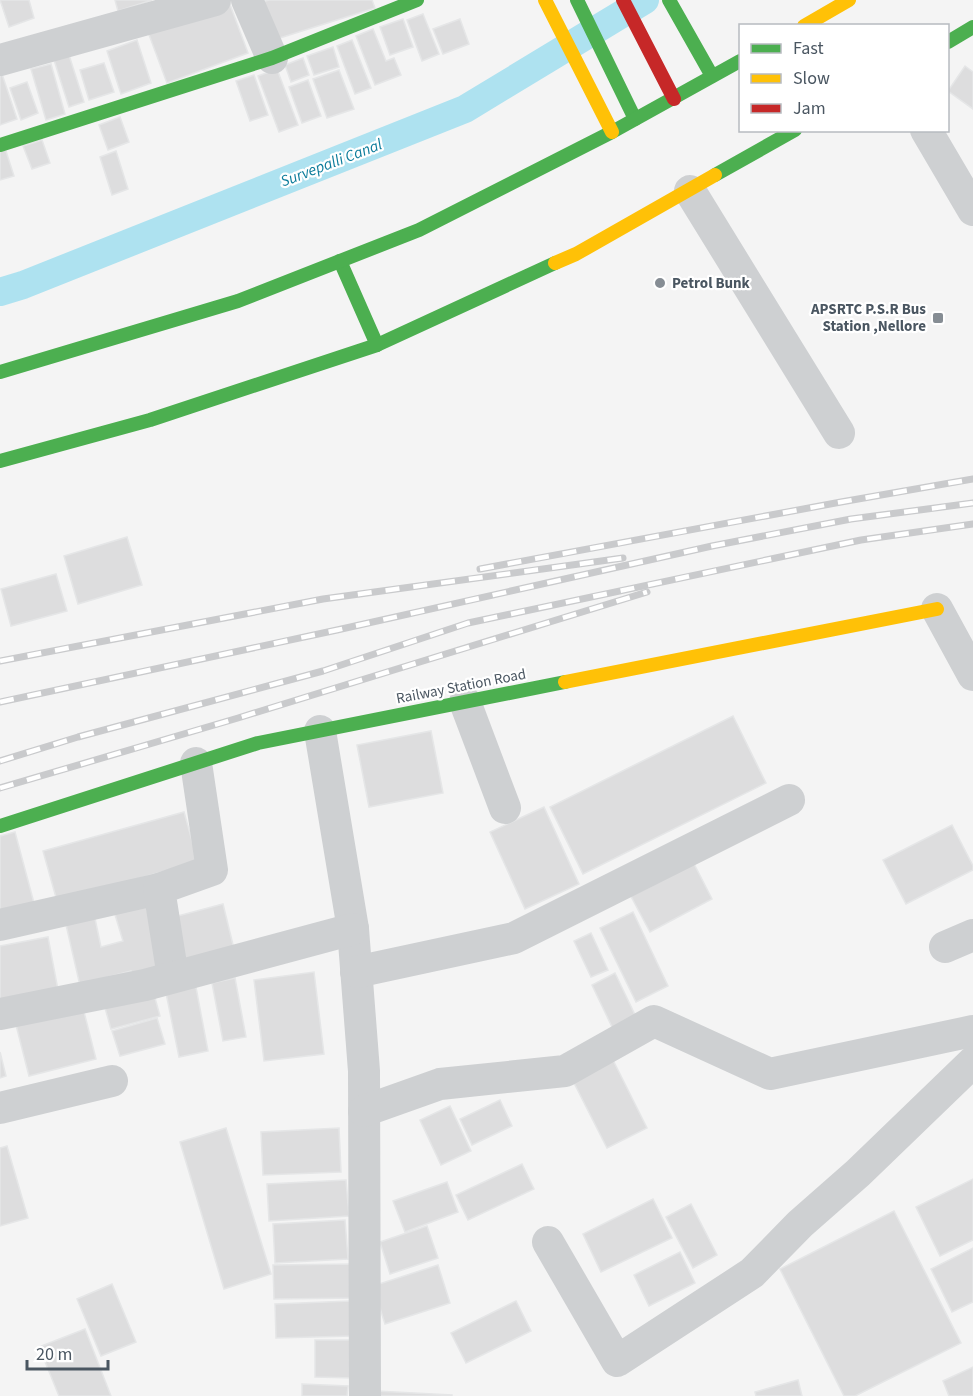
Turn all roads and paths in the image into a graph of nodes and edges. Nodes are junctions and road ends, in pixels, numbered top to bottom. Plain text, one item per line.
1 (215, 0) edge
2 (247, 0) edge
3 (417, 0) edge
4 (545, 0) edge
5 (577, 0) edge
6 (623, 0) edge
7 (669, 0) edge
8 (849, 0) edge
9 (807, 24) edge
10 (973, 27) edge
11 (949, 41) edge
12 (272, 58) junction
13 (0, 60) edge
14 (739, 62) edge
15 (712, 76) junction
16 (674, 99) junction
17 (635, 119) junction
18 (612, 132) junction
19 (792, 132) edge
20 (927, 132) edge
21 (0, 145) edge
22 (690, 191) junction
23 (973, 210) edge
24 (340, 261) junction
25 (377, 345) junction
26 (0, 372) edge
27 (839, 433) dead end
28 (0, 461) edge
29 (937, 609) joint
30 (973, 675) edge
31 (465, 702) junction
32 (320, 731) junction
33 (196, 763) junction
34 (789, 800) dead end
35 (505, 808) dead end
36 (0, 826) edge
37 (159, 889) junction
38 (0, 925) edge
39 (353, 929) junction
40 (973, 935) edge
41 (945, 947) dead end
42 (356, 972) junction
43 (173, 977) junction
44 (0, 1014) edge
45 (973, 1031) edge
46 (973, 1062) edge
47 (112, 1081) dead end
48 (0, 1108) edge
49 (364, 1111) junction
50 (548, 1242) dead end
51 (365, 1396) edge

1 - 13 street
2 - 12 street
3 - 12 main road
4 - 18 main road
5 - 17 main road
6 - 16 main road
7 - 15 main road
8 - 9 main road
10 - 11 main road
12 - 21 main road
14 - 15 main road
15 - 16 main road
16 - 17 main road
17 - 18 main road
18 - 24 main road
19 - 22 main road
20 - 23 street
22 - 25 main road
22 - 27 street
24 - 25 main road
24 - 26 main road
25 - 28 main road
29 - 30 street
29 - 31 main road, Railway Station Road
31 - 32 main road, Railway Station Road
31 - 35 street
32 - 33 main road, Railway Station Road
32 - 39 street
33 - 36 main road, Railway Station Road
33 - 37 street
34 - 42 street
37 - 38 street
37 - 43 street
39 - 42 street
39 - 43 street
40 - 41 street
42 - 49 street
43 - 44 street
45 - 49 street
46 - 50 street
47 - 48 street
49 - 51 street

